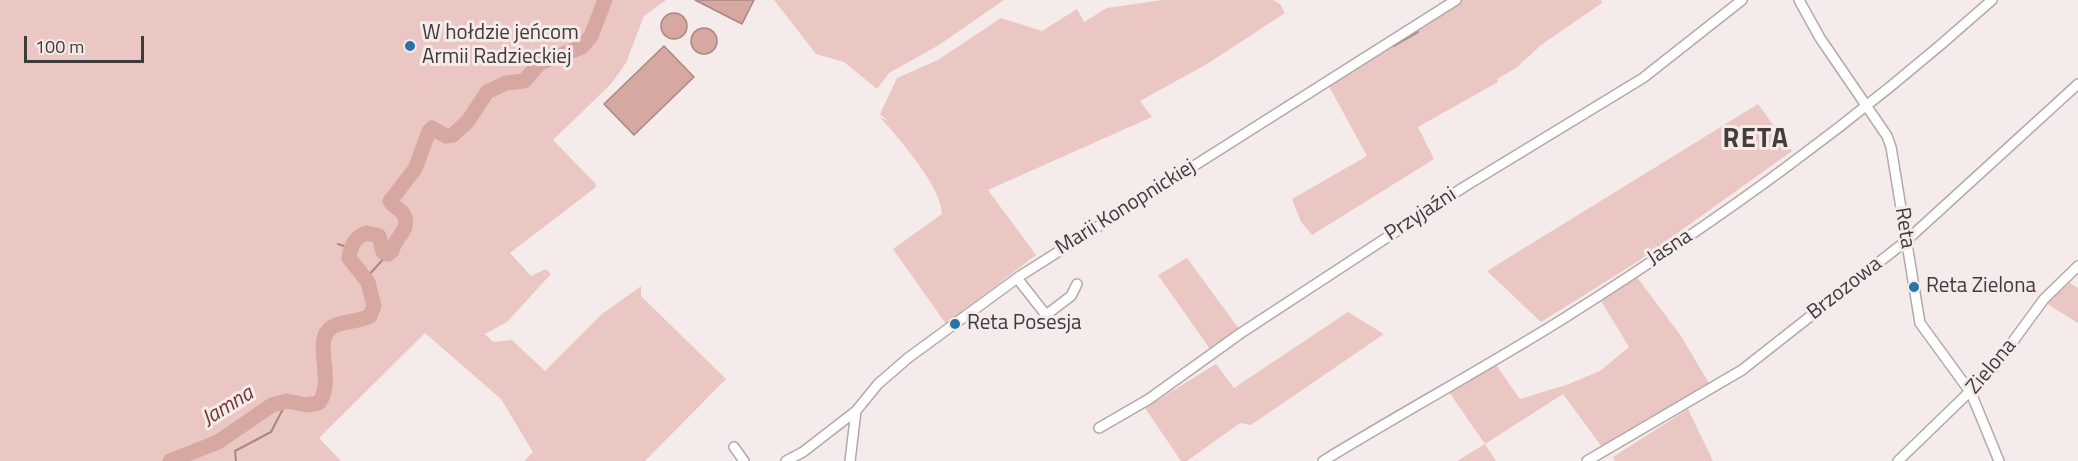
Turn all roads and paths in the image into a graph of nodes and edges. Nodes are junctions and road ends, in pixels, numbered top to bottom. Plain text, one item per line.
1 (1456, 0) edge
2 (1742, 0) edge
3 (1799, 0) edge
4 (1992, 0) edge
5 (2078, 84) edge
6 (1869, 106) junction
7 (1906, 241) junction
8 (2078, 266) edge
9 (1017, 278) junction
10 (1077, 284) dead end
11 (1971, 393) junction
12 (856, 411) junction
13 (1099, 428) dead end
14 (734, 447) dead end
15 (744, 461) edge
16 (786, 461) edge
17 (850, 461) edge
18 (1323, 461) edge
19 (1587, 461) edge
20 (1898, 461) edge
21 (1999, 461) edge

1 - 9 street, Marii Konopnickiej
2 - 13 street, Przyjaźni
3 - 6 street, Reta
4 - 6 street, Jasna
5 - 7 street, Brzozowa
6 - 7 street, Reta
6 - 18 street, Jasna
7 - 11 street, Reta
7 - 19 street, Brzozowa
8 - 11 street, Zielona
9 - 10 street
9 - 12 street, Marii Konopnickiej
11 - 20 street, Zielona
11 - 21 street, Reta
12 - 16 street, Marii Konopnickiej
12 - 17 street
14 - 15 street

